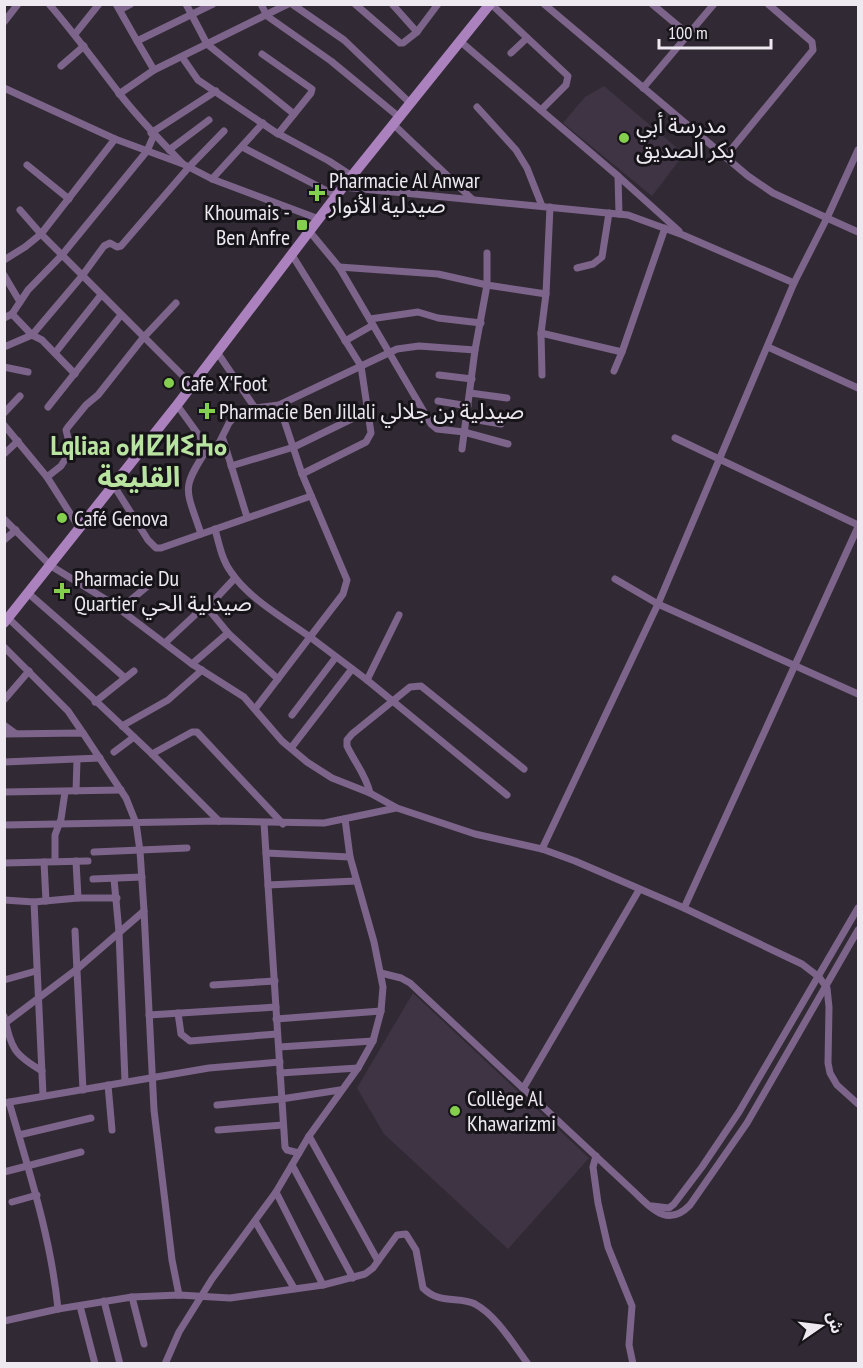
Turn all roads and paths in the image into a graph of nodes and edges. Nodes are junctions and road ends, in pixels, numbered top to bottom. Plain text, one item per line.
1 (18, 4) edge
2 (49, 4) edge
3 (99, 4) edge
4 (131, 4) edge
5 (186, 4) edge
6 (213, 4) edge
7 (261, 4) edge
8 (290, 4) edge
9 (355, 4) edge
10 (392, 4) edge
11 (438, 4) edge
12 (491, 4) edge
13 (544, 4) edge
14 (651, 4) edge
15 (714, 4) edge
16 (768, 4) edge
17 (118, 7) edge
18 (193, 15) junction
19 (267, 16) junction
20 (4, 22) edge
21 (417, 32) junction
22 (75, 34) junction
23 (688, 34) junction
24 (527, 38) junction
25 (137, 41) junction
26 (461, 42) junction
27 (207, 44) junction
28 (84, 46) junction
29 (511, 53) dead end
30 (262, 54) dead end
31 (182, 57) junction
32 (62, 66) dead end
33 (154, 70) junction
34 (4, 88) edge
35 (643, 88) junction
36 (216, 91) junction
37 (119, 94) junction
38 (410, 103) junction
39 (477, 107) dead end
40 (541, 110) junction
41 (294, 114) junction
42 (209, 120) dead end
43 (396, 120) junction
44 (263, 123) junction
45 (224, 131) dead end
46 (153, 134) junction
47 (279, 134) junction
48 (115, 140) junction
49 (242, 147) junction
50 (169, 150) junction
51 (858, 150) edge
52 (147, 151) junction
53 (724, 157) junction
54 (27, 165) dead end
55 (186, 166) junction
56 (352, 176) junction
57 (618, 176) junction
58 (212, 179) junction
59 (340, 191) junction
60 (69, 199) junction
61 (472, 199) junction
62 (546, 207) junction
63 (20, 210) dead end
64 (609, 213) junction
65 (619, 214) junction
66 (827, 218) junction
67 (319, 219) junction
68 (665, 228) junction
69 (310, 232) junction
70 (858, 232) edge
71 (41, 234) junction
72 (683, 235) junction
73 (487, 253) dead end
74 (62, 255) junction
75 (292, 255) junction
76 (4, 260) edge
77 (339, 267) junction
78 (577, 268) dead end
79 (4, 275) edge
80 (82, 276) junction
81 (794, 283) junction
82 (488, 285) junction
83 (546, 294) junction
84 (101, 296) junction
85 (20, 302) junction
86 (176, 303) dead end
87 (12, 314) junction
88 (121, 315) junction
89 (4, 318) edge
90 (371, 322) junction
91 (481, 322) junction
92 (541, 333) junction
93 (32, 335) junction
94 (143, 338) junction
95 (345, 341) junction
96 (4, 347) edge
97 (768, 347) junction
98 (475, 350) junction
99 (217, 352) junction
100 (389, 352) junction
101 (622, 352) junction
102 (55, 353) junction
103 (361, 366) junction
104 (6, 370) edge
105 (614, 371) dead end
106 (28, 372) dead end
107 (75, 374) junction
108 (439, 375) dead end
109 (542, 375) dead end
110 (472, 379) junction
111 (192, 386) junction
112 (858, 388) edge
113 (470, 393) junction
114 (20, 396) dead end
115 (507, 398) dead end
116 (438, 401) dead end
117 (177, 405) junction
118 (279, 405) junction
119 (468, 406) junction
120 (48, 407) dead end
121 (255, 408) junction
122 (368, 411) junction
123 (4, 413) edge
124 (466, 418) junction
125 (501, 424) dead end
126 (4, 425) edge
127 (464, 432) junction
128 (675, 438) dead end
129 (223, 439) junction
130 (18, 441) junction
131 (508, 444) dead end
132 (294, 447) junction
133 (208, 448) junction
134 (462, 449) dead end
135 (4, 454) edge
136 (720, 460) junction
137 (231, 466) junction
138 (302, 474) junction
139 (47, 477) junction
140 (114, 486) junction
141 (311, 496) junction
142 (247, 517) junction
143 (4, 519) edge
144 (858, 526) edge
145 (80, 529) junction
146 (215, 529) junction
147 (16, 530) junction
148 (201, 534) junction
149 (4, 540) edge
150 (51, 566) junction
151 (235, 578) junction
152 (615, 579) dead end
153 (150, 584) dead end
154 (28, 592) junction
155 (658, 604) junction
156 (120, 609) junction
157 (206, 609) junction
158 (399, 615) dead end
159 (6, 620) edge
160 (228, 633) junction
161 (310, 637) junction
162 (166, 642) junction
163 (4, 647) edge
164 (336, 657) junction
165 (192, 664) junction
166 (795, 667) junction
167 (352, 669) junction
168 (202, 670) junction
169 (29, 671) junction
170 (134, 671) dead end
171 (124, 677) junction
172 (278, 679) junction
173 (367, 681) junction
174 (858, 694) edge
175 (4, 700) edge
176 (95, 702) junction
177 (392, 702) junction
178 (255, 710) junction
179 (292, 715) dead end
180 (4, 725) edge
181 (122, 726) junction
182 (15, 733) junction
183 (83, 733) junction
184 (4, 734) edge
185 (134, 737) junction
186 (291, 748) junction
187 (114, 752) dead end
188 (152, 754) junction
189 (100, 758) junction
190 (77, 760) junction
191 (4, 762) edge
192 (524, 769) dead end
193 (121, 790) junction
194 (76, 791) junction
195 (4, 792) edge
196 (65, 792) junction
197 (370, 794) junction
198 (507, 795) dead end
199 (397, 808) junction
200 (345, 819) junction
201 (219, 822) junction
202 (59, 823) junction
203 (136, 823) junction
204 (264, 823) junction
205 (283, 824) junction
206 (4, 825) edge
207 (187, 848) dead end
208 (542, 849) junction
209 (140, 851) junction
210 (94, 852) dead end
211 (266, 853) junction
212 (350, 857) junction
213 (55, 861) junction
214 (76, 861) junction
215 (88, 861) dead end
216 (44, 862) junction
217 (4, 863) edge
218 (142, 877) junction
219 (93, 879) dead end
220 (114, 879) junction
221 (356, 880) junction
222 (268, 885) junction
223 (639, 890) junction
224 (78, 898) junction
225 (117, 898) junction
226 (4, 900) edge
227 (46, 901) junction
228 (34, 902) junction
229 (684, 908) junction
230 (858, 908) edge
231 (144, 911) junction
232 (858, 930) edge
233 (75, 931) dead end
234 (119, 932) junction
235 (77, 969) junction
236 (36, 971) junction
237 (381, 973) junction
238 (819, 976) junction
239 (4, 980) edge
240 (275, 981) junction
241 (213, 985) dead end
242 (826, 988) junction
243 (38, 999) junction
244 (276, 1007) junction
245 (381, 1011) junction
246 (178, 1013) junction
247 (149, 1015) junction
248 (276, 1019) junction
249 (5, 1021) edge
250 (277, 1034) junction
251 (373, 1041) junction
252 (279, 1047) junction
253 (280, 1062) junction
254 (358, 1068) junction
255 (42, 1071) junction
256 (280, 1073) junction
257 (152, 1077) junction
258 (125, 1082) junction
259 (108, 1085) junction
260 (524, 1087) junction
261 (83, 1090) junction
262 (340, 1090) junction
263 (44, 1095) junction
264 (281, 1099) junction
265 (7, 1103) edge
266 (858, 1104) edge
267 (217, 1105) dead end
268 (91, 1118) dead end
269 (283, 1125) junction
270 (112, 1130) dead end
271 (218, 1130) dead end
272 (19, 1135) junction
273 (309, 1136) junction
274 (81, 1152) dead end
275 (299, 1153) junction
276 (596, 1156) junction
277 (292, 1165) junction
278 (28, 1166) junction
279 (4, 1172) edge
280 (276, 1192) junction
281 (37, 1195) junction
282 (12, 1202) dead end
283 (651, 1206) junction
284 (255, 1221) junction
285 (378, 1261) junction
286 (353, 1278) junction
287 (323, 1285) junction
288 (294, 1288) junction
289 (179, 1295) junction
290 (132, 1297) junction
291 (199, 1298) junction
292 (104, 1301) junction
293 (80, 1306) junction
294 (58, 1309) junction
295 (4, 1321) edge
296 (144, 1344) dead end
297 (95, 1364) edge
298 (120, 1364) edge
299 (165, 1364) edge
300 (528, 1364) edge
301 (633, 1364) edge

1 - 20 street
2 - 22 street
3 - 22 street
4 - 17 street
5 - 18 street
6 - 18 street
7 - 19 street
8 - 19 street
8 - 38 street
9 - 21 street
10 - 21 street
11 - 21 street
12 - 24 street
12 - 26 main road
13 - 35 street
14 - 23 street
15 - 23 street
16 - 53 street
17 - 25 street
18 - 25 street
18 - 27 street
19 - 27 street
19 - 43 street
22 - 28 street
23 - 35 street
24 - 29 street
24 - 40 street
25 - 33 street
26 - 38 main road
26 - 40 street
27 - 31 street
27 - 41 street
28 - 32 street
28 - 37 street
30 - 41 street
31 - 33 street
31 - 36 street
33 - 37 street
34 - 48 street
35 - 53 street
36 - 44 street
36 - 46 street
37 - 46 street
38 - 43 main road
39 - 62 street
40 - 57 street
41 - 47 street
42 - 50 street
43 - 56 main road
43 - 61 street
44 - 47 street
44 - 49 street
45 - 55 street
46 - 50 street
46 - 52 street
47 - 56 street
48 - 52 street
48 - 60 street
49 - 58 street
49 - 59 street
50 - 55 street
51 - 66 street
52 - 55 street
52 - 74 street
53 - 66 street
54 - 60 street
55 - 58 street
55 - 80 street
56 - 59 main road
57 - 65 street
57 - 72 street
58 - 67 street
59 - 61 street
59 - 67 main road
60 - 71 street
61 - 62 street
62 - 64 street
62 - 83 street
63 - 71 street
64 - 65 street
64 - 78 street
65 - 68 street
66 - 70 street
66 - 81 street
67 - 69 main road
68 - 72 street
68 - 101 street
69 - 75 main road
69 - 77 street
71 - 74 street
71 - 76 street
72 - 81 street
73 - 82 street
74 - 80 street
74 - 85 street
75 - 95 street
75 - 99 main road
77 - 82 street
77 - 90 street
79 - 85 street
80 - 84 street
80 - 93 street
81 - 97 street
82 - 83 street
82 - 91 street
83 - 92 street
84 - 88 street
84 - 102 street
85 - 87 street
86 - 94 street
87 - 89 street
87 - 93 street
88 - 94 street
88 - 107 street
90 - 91 street
90 - 95 street
90 - 100 street
91 - 98 street
92 - 101 street
92 - 109 street
93 - 96 street
93 - 102 street
94 - 111 street
94 - 139 street
95 - 103 street
97 - 112 street
97 - 136 street
98 - 100 street
98 - 110 street
99 - 111 main road
99 - 121 street
100 - 103 street
100 - 127 street
101 - 105 street
102 - 107 street
103 - 118 street
103 - 122 street
104 - 106 street
107 - 120 street
108 - 110 street
110 - 113 street
111 - 117 main road
113 - 115 street
113 - 119 street
114 - 123 street
116 - 119 street
117 - 133 street
117 - 140 main road
118 - 121 street
118 - 132 street
119 - 124 street
121 - 129 street
122 - 132 street
122 - 138 street
124 - 125 street
124 - 127 street
126 - 130 street
127 - 131 street
127 - 134 street
128 - 136 street
129 - 133 street
129 - 137 street
130 - 135 street
130 - 139 street
132 - 137 street
132 - 138 street
133 - 148 street
136 - 144 street
136 - 155 street
137 - 142 street
138 - 141 street
139 - 145 street
140 - 145 main road
140 - 148 street
141 - 142 street
141 - 161 street
142 - 146 street
143 - 147 street
144 - 166 street
145 - 150 main road
146 - 148 street
146 - 151 street
147 - 149 street
147 - 150 street
150 - 154 main road
150 - 156 street
151 - 157 street
151 - 161 street
152 - 155 street
153 - 156 street
154 - 159 main road
154 - 171 street
155 - 166 street
155 - 208 street
156 - 162 street
157 - 160 street
157 - 162 street
158 - 173 street
159 - 176 street
160 - 165 street
160 - 172 street
161 - 164 street
161 - 172 street
162 - 165 street
163 - 169 street
164 - 167 street
164 - 179 street
165 - 168 street
166 - 174 street
166 - 229 street
167 - 173 street
167 - 186 street
168 - 178 street
168 - 181 street
169 - 175 street
169 - 183 street
170 - 171 street
171 - 176 street
172 - 178 street
173 - 177 street
176 - 181 street
177 - 192 street
177 - 197 street
177 - 198 street
178 - 186 street
180 - 182 street
181 - 185 street
182 - 183 street
182 - 184 street
183 - 189 street
185 - 187 street
185 - 188 street
186 - 197 street
188 - 201 street
188 - 205 street
189 - 190 street
189 - 193 street
190 - 191 street
190 - 194 street
193 - 194 street
193 - 203 street
194 - 196 street
195 - 196 street
196 - 202 street
197 - 199 street
199 - 200 street
199 - 208 street
200 - 205 street
200 - 212 street
201 - 203 street
201 - 204 street
202 - 203 street
202 - 206 street
202 - 213 street
203 - 209 street
204 - 205 street
204 - 211 street
207 - 209 street
208 - 223 street
209 - 210 street
209 - 218 street
211 - 212 street
211 - 222 street
212 - 221 street
213 - 214 street
213 - 216 street
214 - 215 street
214 - 224 street
216 - 217 street
216 - 227 street
218 - 220 street
218 - 231 street
219 - 220 street
220 - 225 street
221 - 222 street
221 - 237 street
222 - 240 street
223 - 229 street
223 - 260 street
224 - 225 street
224 - 227 street
225 - 234 street
226 - 228 street
227 - 228 street
228 - 236 street
229 - 238 street
230 - 238 street
231 - 234 street
231 - 247 street
232 - 242 street
233 - 235 street
234 - 235 street
234 - 258 street
235 - 243 street
235 - 261 street
236 - 239 street
236 - 243 street
237 - 245 street
237 - 260 street
238 - 242 street
238 - 283 street
240 - 241 street
240 - 244 street
242 - 266 street
242 - 283 street
243 - 249 street
243 - 255 street
244 - 246 street
244 - 248 street
245 - 248 street
245 - 251 street
246 - 247 street
246 - 250 street
247 - 257 street
248 - 250 street
249 - 255 street
250 - 252 street
251 - 252 street
251 - 254 street
252 - 253 street
253 - 256 street
253 - 257 street
254 - 256 street
254 - 262 street
255 - 263 street
256 - 264 street
257 - 258 street
257 - 289 street
258 - 259 street
259 - 261 street
259 - 270 street
260 - 276 street
261 - 263 street
262 - 264 street
262 - 273 street
263 - 265 street
264 - 267 street
264 - 269 street
265 - 272 street
268 - 272 street
269 - 271 street
269 - 275 street
272 - 278 street
273 - 275 street
273 - 285 street
274 - 278 street
275 - 277 street
276 - 283 street
276 - 301 street
277 - 280 street
277 - 286 street
278 - 279 street
278 - 281 street
280 - 284 street
280 - 287 street
281 - 282 street
281 - 294 street
284 - 288 street
284 - 291 street
285 - 286 street
285 - 300 street
286 - 287 street
287 - 288 street
288 - 291 street
289 - 290 street
289 - 291 street
290 - 292 street
290 - 296 street
291 - 299 street
292 - 293 street
292 - 298 street
293 - 294 street
293 - 297 street
294 - 295 street

